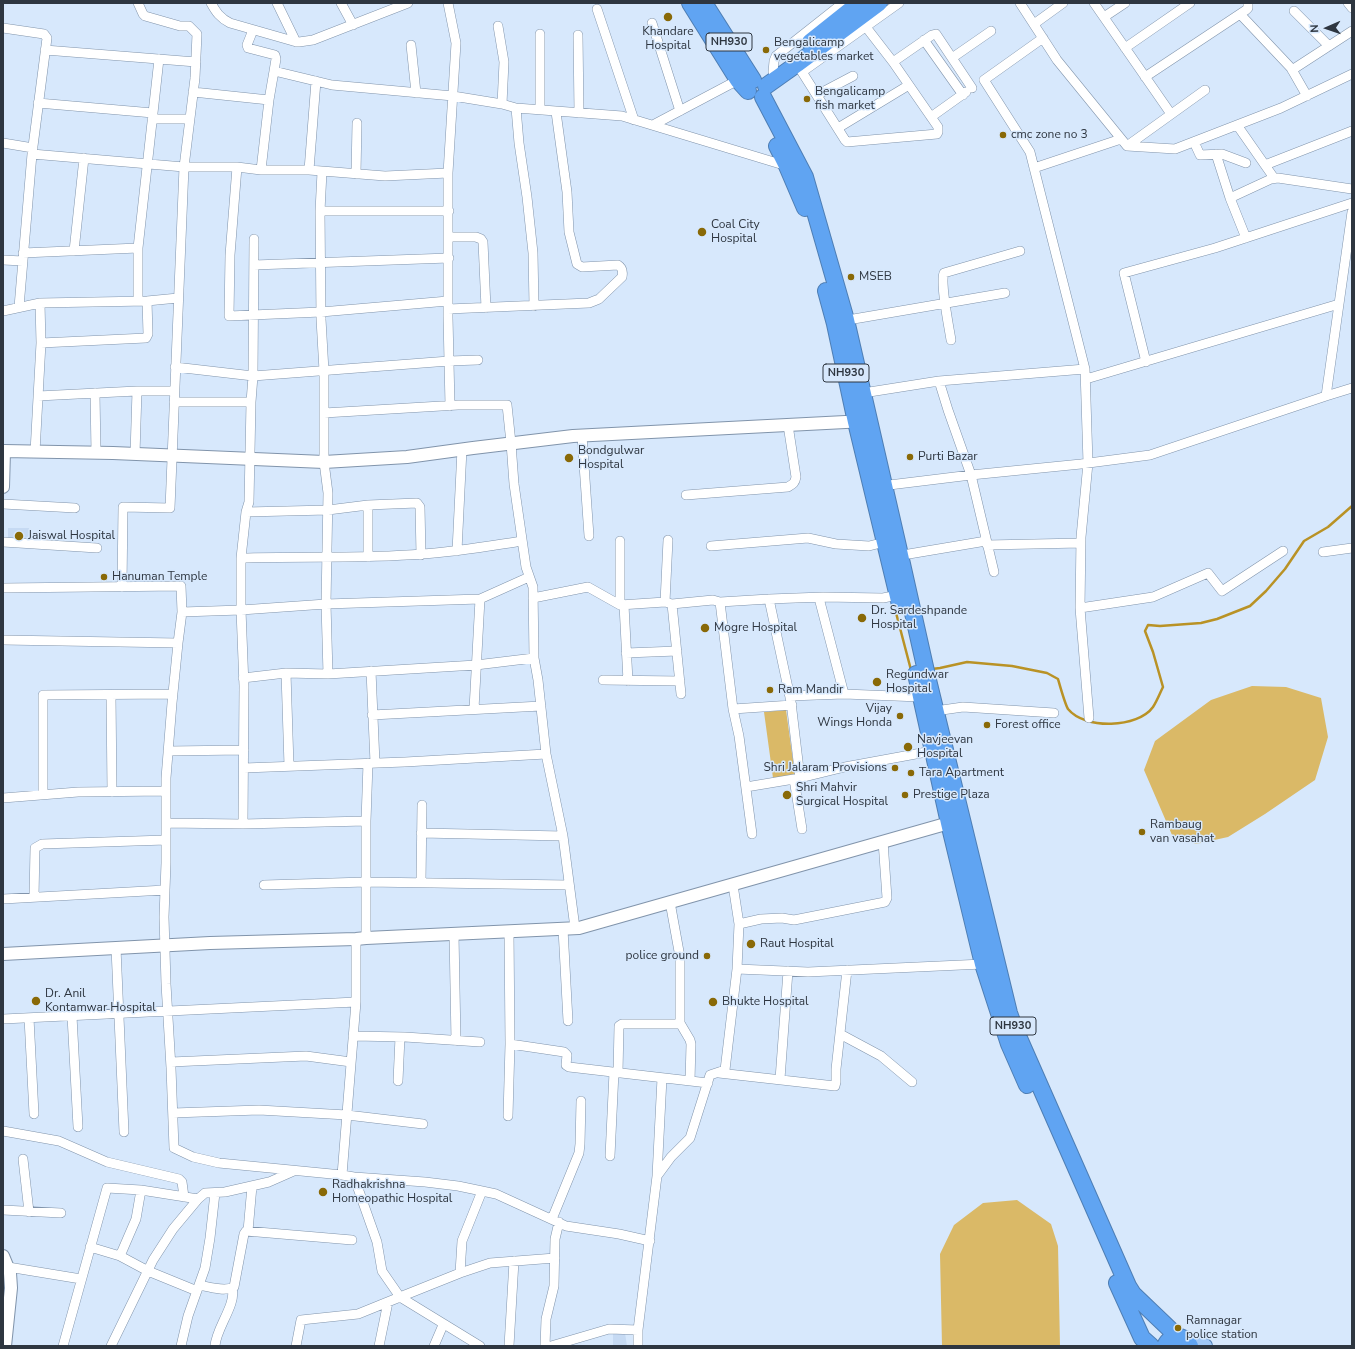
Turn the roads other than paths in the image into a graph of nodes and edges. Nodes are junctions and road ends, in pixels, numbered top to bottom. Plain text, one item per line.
1 (211, 3) edge
2 (277, 3) edge
3 (341, 3) edge
4 (408, 3) edge
5 (448, 3) edge
6 (690, 3) edge
7 (704, 3) edge
8 (879, 3) edge
9 (899, 3) edge
10 (1020, 3) edge
11 (1063, 3) edge
12 (1094, 3) edge
13 (1126, 3) edge
14 (1190, 3) edge
15 (1248, 3) edge
16 (1348, 3) edge
17 (140, 7) edge
18 (1352, 8) edge
19 (597, 9) dead end
20 (853, 11) edge
21 (1294, 11) dead end
22 (1240, 14) junction
23 (1104, 17) junction
24 (652, 23) dead end
25 (1034, 24) junction
26 (353, 25) junction
27 (498, 26) dead end
28 (3, 28) edge
29 (990, 31) dead end
30 (1352, 31) edge
31 (540, 34) dead end
32 (251, 35) junction
33 (578, 35) dead end
34 (1043, 38) junction
35 (924, 40) junction
36 (296, 42) junction
37 (411, 45) dead end
38 (1329, 46) junction
39 (1125, 48) junction
40 (45, 50) junction
41 (952, 58) junction
42 (159, 59) junction
43 (196, 62) junction
44 (893, 62) junction
45 (800, 68) junction
46 (1292, 70) junction
47 (274, 71) junction
48 (1352, 74) edge
49 (853, 76) dead end
50 (1145, 77) junction
51 (984, 80) junction
52 (316, 81) junction
53 (757, 85) junction
54 (909, 85) junction
55 (972, 88) junction
56 (1205, 90) dead end
57 (193, 92) junction
58 (416, 93) junction
59 (817, 95) junction
60 (963, 95) junction
61 (453, 96) junction
62 (1307, 96) junction
63 (269, 100) junction
64 (38, 103) junction
65 (502, 104) junction
66 (516, 108) junction
67 (540, 109) junction
68 (680, 110) junction
69 (556, 112) junction
70 (579, 113) junction
71 (1171, 114) junction
72 (152, 116) junction
73 (931, 117) junction
74 (190, 119) junction
75 (634, 120) junction
76 (357, 123) dead end
77 (653, 125) junction
78 (1237, 125) junction
79 (838, 128) junction
80 (1352, 131) edge
81 (1194, 142) junction
82 (3, 143) edge
83 (1124, 143) junction
84 (32, 151) junction
85 (1216, 154) junction
86 (84, 158) junction
87 (1246, 163) dead end
88 (147, 164) junction
89 (1265, 165) junction
90 (787, 166) junction
91 (184, 167) junction
92 (237, 167) junction
93 (1034, 168) junction
94 (261, 170) junction
95 (309, 170) junction
96 (322, 172) junction
97 (448, 173) junction
98 (356, 174) junction
99 (1274, 178) junction
100 (1352, 189) edge
101 (1230, 198) junction
102 (1352, 203) edge
103 (320, 211) junction
104 (449, 211) junction
105 (1352, 212) edge
106 (448, 236) junction
107 (1246, 238) junction
108 (254, 239) dead end
109 (138, 248) junction
110 (74, 251) junction
111 (1020, 251) dead end
112 (23, 257) junction
113 (449, 258) junction
114 (3, 260) edge
115 (321, 263) junction
116 (254, 265) junction
117 (1005, 293) dead end
118 (178, 298) junction
119 (142, 301) junction
120 (40, 303) junction
121 (945, 304) junction
122 (1339, 304) junction
123 (448, 305) junction
124 (534, 306) junction
125 (19, 307) junction
126 (486, 308) junction
127 (3, 311) edge
128 (321, 312) junction
129 (254, 315) junction
130 (840, 322) junction
131 (951, 340) dead end
132 (41, 343) junction
133 (848, 358) junction
134 (478, 360) dead end
135 (449, 361) junction
136 (1146, 362) junction
137 (175, 367) junction
138 (1085, 369) junction
139 (324, 370) junction
140 (253, 376) junction
141 (1086, 380) junction
142 (939, 382) junction
143 (1352, 388) edge
144 (136, 391) junction
145 (174, 391) junction
146 (95, 393) junction
147 (862, 393) junction
148 (38, 396) junction
149 (1326, 396) junction
150 (174, 402) junction
151 (251, 402) junction
152 (450, 406) junction
153 (324, 414) junction
154 (862, 421) junction
155 (788, 425) junction
156 (582, 436) junction
157 (511, 443) junction
158 (462, 449) junction
159 (35, 452) junction
160 (96, 453) junction
161 (135, 454) junction
162 (172, 455) junction
163 (4, 456) edge
164 (251, 459) junction
165 (324, 462) junction
166 (1088, 463) junction
167 (971, 475) junction
168 (878, 487) junction
169 (3, 488) edge
170 (686, 495) dead end
171 (3, 504) edge
172 (368, 505) junction
173 (75, 508) dead end
174 (328, 510) junction
175 (246, 512) junction
176 (589, 536) dead end
177 (668, 540) dead end
178 (522, 541) junction
179 (620, 541) dead end
180 (3, 542) edge
181 (987, 543) junction
182 (1081, 543) junction
183 (711, 546) dead end
184 (97, 548) dead end
185 (1352, 548) edge
186 (884, 549) junction
187 (457, 551) junction
188 (1283, 551) dead end
189 (1323, 552) dead end
190 (421, 554) junction
191 (328, 557) junction
192 (368, 557) junction
193 (241, 558) junction
194 (994, 572) dead end
195 (530, 577) junction
196 (122, 587) junction
197 (3, 588) edge
198 (892, 596) junction
199 (533, 598) junction
200 (819, 598) junction
201 (480, 599) junction
202 (769, 599) junction
203 (720, 602) junction
204 (669, 603) junction
205 (326, 604) junction
206 (622, 605) junction
207 (1080, 608) junction
208 (241, 610) junction
209 (182, 612) junction
210 (3, 640) edge
211 (178, 643) junction
212 (677, 651) junction
213 (917, 652) junction
214 (626, 653) junction
215 (534, 658) junction
216 (476, 665) junction
217 (371, 671) junction
218 (286, 673) junction
219 (328, 674) junction
220 (243, 678) junction
221 (603, 680) dead end
222 (628, 681) junction
223 (680, 681) junction
224 (922, 686) junction
225 (173, 694) junction
226 (681, 694) dead end
227 (844, 694) junction
228 (111, 695) junction
229 (791, 701) junction
230 (541, 706) junction
231 (474, 709) junction
232 (733, 709) junction
233 (936, 711) junction
234 (372, 714) junction
235 (1054, 714) dead end
236 (1089, 718) dead end
237 (244, 750) junction
238 (168, 751) junction
239 (932, 751) junction
240 (546, 754) junction
241 (372, 763) junction
242 (289, 766) junction
243 (244, 768) junction
244 (797, 778) junction
245 (746, 788) junction
246 (166, 791) junction
247 (112, 792) junction
248 (43, 794) junction
249 (3, 798) edge
250 (422, 805) dead end
251 (955, 820) junction
252 (366, 821) junction
253 (166, 823) junction
254 (243, 824) junction
255 (802, 829) dead end
256 (421, 833) junction
257 (752, 834) dead end
258 (563, 836) junction
259 (166, 840) junction
260 (883, 841) junction
261 (366, 882) junction
262 (421, 882) junction
263 (264, 885) dead end
264 (569, 885) junction
265 (733, 885) junction
266 (165, 890) junction
267 (34, 897) junction
268 (3, 898) edge
269 (670, 902) junction
270 (738, 924) junction
271 (569, 929) junction
272 (508, 931) junction
273 (454, 934) junction
274 (361, 939) junction
275 (165, 946) junction
276 (116, 948) junction
277 (3, 954) edge
278 (983, 964) junction
279 (737, 969) junction
280 (847, 970) junction
281 (788, 971) junction
282 (356, 1002) junction
283 (168, 1010) junction
284 (119, 1013) junction
285 (72, 1016) junction
286 (29, 1018) junction
287 (3, 1019) edge
288 (568, 1020) dead end
289 (680, 1024) junction
290 (840, 1034) junction
291 (354, 1036) junction
292 (400, 1037) junction
293 (456, 1040) junction
294 (480, 1042) dead end
295 (510, 1044) junction
296 (171, 1062) junction
297 (351, 1062) junction
298 (718, 1072) junction
299 (616, 1073) junction
300 (662, 1078) junction
301 (398, 1080) dead end
302 (780, 1080) junction
303 (690, 1081) junction
304 (912, 1082) dead end
305 (708, 1083) junction
306 (581, 1101) dead end
307 (173, 1113) junction
308 (34, 1114) dead end
309 (347, 1115) junction
310 (508, 1116) dead end
311 (423, 1124) dead end
312 (78, 1127) dead end
313 (3, 1131) edge
314 (124, 1132) dead end
315 (610, 1156) dead end
316 (24, 1159) dead end
317 (294, 1171) junction
318 (342, 1175) junction
319 (657, 1176) junction
320 (354, 1177) junction
321 (252, 1186) junction
322 (141, 1190) junction
323 (482, 1191) junction
324 (215, 1193) junction
325 (184, 1197) junction
326 (198, 1199) junction
327 (3, 1210) edge
328 (29, 1212) junction
329 (61, 1213) dead end
330 (555, 1221) junction
331 (248, 1231) junction
332 (352, 1240) dead end
333 (650, 1241) junction
334 (90, 1247) junction
335 (3, 1256) edge
336 (120, 1256) junction
337 (555, 1258) junction
338 (514, 1261) junction
339 (8, 1267) junction
340 (148, 1271) junction
341 (460, 1273) junction
342 (81, 1280) junction
343 (198, 1288) junction
344 (232, 1288) junction
345 (400, 1297) junction
346 (388, 1302) junction
347 (443, 1325) junction
348 (5, 1330) edge
349 (638, 1330) junction
350 (1181, 1343) edge
351 (5, 1346) edge
352 (63, 1346) edge
353 (111, 1346) edge
354 (181, 1346) edge
355 (215, 1346) edge
356 (296, 1346) edge
357 (379, 1346) edge
358 (434, 1346) edge
359 (480, 1346) edge
360 (509, 1346) edge
361 (545, 1346) edge
362 (551, 1346) edge
363 (638, 1346) edge
364 (1151, 1346) edge
365 (1205, 1346) edge

1 - 32 street
2 - 36 street
3 - 26 street
4 - 26 street
5 - 61 street
6 - 53 highway, NH930
7 - 53 highway, NH930
8 - 20 highway
9 - 20 street
10 - 25 street
11 - 25 street
12 - 23 street
13 - 23 street
14 - 39 street
15 - 22 street
16 - 18 street
17 - 43 street
19 - 75 street
20 - 44 street
20 - 45 highway
20 - 53 highway
21 - 38 street
22 - 46 street
22 - 50 street
23 - 39 street
24 - 68 street
25 - 34 street
26 - 36 street
27 - 65 street
28 - 40 street
29 - 41 street
30 - 38 street
31 - 67 street
32 - 36 street
32 - 47 street
33 - 70 street
34 - 51 street
34 - 83 street
35 - 41 street
35 - 44 street
35 - 60 street
37 - 58 street
38 - 46 street
39 - 50 street
40 - 42 street
40 - 64 street
41 - 55 street
42 - 43 street
42 - 72 street
43 - 57 street
44 - 54 street
45 - 53 highway
45 - 59 street
46 - 62 street
47 - 52 street
47 - 63 street
48 - 62 street
49 - 59 street
50 - 71 street
51 - 55 street
51 - 93 street
52 - 58 street
52 - 95 street
53 - 68 street
53 - 90 highway, NH930
53 - 130 highway, NH930
54 - 73 street
54 - 79 street
55 - 60 street
56 - 71 street
57 - 63 street
57 - 74 street
58 - 61 street
59 - 79 street
60 - 73 street
61 - 65 street
61 - 97 street
62 - 78 street
63 - 94 street
64 - 72 street
64 - 84 street
65 - 66 street
66 - 67 street
66 - 124 street
67 - 69 street
68 - 77 street
69 - 70 street
69 - 124 street
70 - 75 street
71 - 83 street
72 - 74 street
72 - 88 street
73 - 79 street
74 - 91 street
75 - 77 street
76 - 98 street
77 - 90 street
78 - 81 street
78 - 89 street
80 - 89 street
81 - 83 street
81 - 85 street
82 - 84 street
83 - 93 street
84 - 86 street
84 - 112 street
85 - 87 street
85 - 101 street
86 - 88 street
86 - 110 street
88 - 91 street
88 - 109 street
89 - 99 street
90 - 130 highway, NH930
91 - 92 street
91 - 118 street
92 - 94 street
92 - 129 street
93 - 138 street
94 - 95 street
95 - 96 street
96 - 98 street
96 - 103 street
97 - 98 street
97 - 104 street
99 - 100 street
99 - 101 street
101 - 107 street
102 - 107 street
103 - 104 street
103 - 115 street
104 - 106 street
105 - 122 street
106 - 113 street
106 - 126 street
107 - 136 street
108 - 116 street
109 - 110 street
109 - 119 street
110 - 112 street
111 - 121 street
112 - 114 street
112 - 125 street
113 - 115 street
113 - 123 street
115 - 116 street
115 - 128 street
116 - 129 street
117 - 121 street
118 - 119 street
118 - 137 street
119 - 120 street
119 - 132 street
120 - 125 street
120 - 132 street
121 - 130 street
121 - 131 street
122 - 136 street
122 - 149 street
123 - 126 street
123 - 128 street
123 - 135 street
124 - 126 street
125 - 127 street
128 - 129 street
128 - 139 street
129 - 140 street
130 - 133 highway, NH930
132 - 148 street
133 - 147 highway, NH930
133 - 154 highway, NH930
134 - 135 street
135 - 139 street
135 - 152 street
136 - 141 street
137 - 140 street
137 - 145 street
138 - 141 street
138 - 142 street
139 - 140 street
139 - 153 street
140 - 151 street
141 - 166 street
142 - 147 street
142 - 167 street
143 - 149 street
144 - 145 street
144 - 146 street
144 - 161 street
145 - 150 street
146 - 148 street
146 - 160 street
147 - 154 highway, NH930
148 - 159 street
149 - 166 street
150 - 151 street
150 - 162 street
151 - 164 street
152 - 153 street
152 - 157 street
153 - 165 street
154 - 155 street
154 - 168 highway, NH930
155 - 156 street
155 - 170 street
156 - 157 street
156 - 176 street
157 - 158 street
157 - 178 street
158 - 165 street
158 - 187 street
159 - 160 street
159 - 163 street
160 - 161 street
161 - 162 street
162 - 164 street
162 - 196 street
163 - 169 street
164 - 165 street
164 - 175 street
165 - 174 street
166 - 167 street
166 - 182 street
167 - 168 street
167 - 181 street
168 - 186 highway, NH930
171 - 173 street
172 - 174 street
172 - 190 street
172 - 192 street
174 - 175 street
174 - 191 street
175 - 193 street
177 - 204 street
178 - 187 street
178 - 195 street
179 - 206 street
180 - 184 street
181 - 182 street
181 - 186 street
181 - 194 street
182 - 207 street
183 - 186 street
185 - 189 street
186 - 198 highway, NH930
186 - 213 highway, NH930
187 - 190 street
188 - 207 street
190 - 192 street
191 - 192 street
191 - 193 street
191 - 205 street
193 - 208 street
195 - 199 street
195 - 201 street
196 - 197 street
196 - 209 street
198 - 200 street
198 - 213 highway, NH930
199 - 206 street
199 - 215 street
200 - 202 street
200 - 227 street
201 - 205 street
201 - 216 street
202 - 203 street
202 - 229 street
203 - 204 street
203 - 232 street
204 - 206 street
204 - 212 street
205 - 208 street
205 - 219 street
206 - 214 street
207 - 236 street
208 - 209 street
208 - 220 street
209 - 211 street
210 - 211 street
211 - 225 street
212 - 214 street
212 - 223 street
213 - 224 highway, NH930
214 - 222 street
215 - 216 street
215 - 230 street
216 - 217 street
216 - 231 street
217 - 219 street
217 - 234 street
218 - 219 street
218 - 220 street
218 - 242 street
220 - 237 street
221 - 222 street
222 - 223 street
223 - 226 street
224 - 227 street
224 - 233 highway, NH930
224 - 239 highway, NH930
225 - 228 street
225 - 238 street
227 - 229 street
228 - 247 street
228 - 248 street
229 - 232 street
229 - 244 street
230 - 231 street
230 - 240 street
231 - 234 street
232 - 245 street
233 - 235 street
233 - 251 highway, NH930
234 - 241 street
237 - 238 street
237 - 243 street
238 - 246 street
239 - 244 street
239 - 251 highway, NH930
240 - 241 street
240 - 258 street
241 - 242 street
241 - 252 street
242 - 243 street
243 - 254 street
244 - 245 street
244 - 255 street
245 - 257 street
246 - 247 street
246 - 253 street
247 - 248 street
248 - 249 street
250 - 256 street
251 - 260 street
251 - 278 highway, NH930
251 - 350 highway, NH930
252 - 254 street
252 - 261 street
253 - 254 street
253 - 259 street
256 - 258 street
256 - 262 street
258 - 264 street
259 - 266 street
259 - 267 street
260 - 265 street
260 - 270 street
261 - 262 street
261 - 263 street
261 - 274 street
262 - 264 street
264 - 271 street
265 - 269 street
265 - 270 street
266 - 267 street
266 - 275 street
267 - 268 street
269 - 271 street
269 - 289 street
270 - 279 street
271 - 272 street
271 - 288 street
272 - 273 street
272 - 295 street
273 - 274 street
273 - 293 street
274 - 275 street
274 - 282 street
275 - 276 street
275 - 283 street
276 - 277 street
276 - 284 street
278 - 280 street
278 - 364 highway, NH930
279 - 281 street
279 - 298 street
280 - 281 street
280 - 290 street
281 - 302 street
282 - 283 street
282 - 291 street
283 - 284 street
283 - 296 street
284 - 285 street
284 - 314 street
285 - 286 street
285 - 312 street
286 - 287 street
286 - 308 street
289 - 299 street
289 - 303 street
290 - 302 street
290 - 304 street
291 - 292 street
291 - 297 street
292 - 293 street
292 - 301 street
293 - 294 street
295 - 299 street
295 - 310 street
296 - 297 street
296 - 307 street
297 - 309 street
298 - 302 street
298 - 305 street
299 - 300 street
299 - 315 street
300 - 303 street
300 - 319 street
303 - 305 street
305 - 319 street
306 - 330 street
307 - 309 street
307 - 317 street
309 - 311 street
309 - 318 street
313 - 325 street
316 - 328 street
317 - 318 street
317 - 321 street
318 - 320 street
319 - 333 street
320 - 323 street
320 - 345 street
321 - 324 street
321 - 331 street
322 - 325 street
322 - 334 street
322 - 336 street
323 - 330 street
323 - 341 street
324 - 326 street
324 - 343 street
325 - 326 street
326 - 340 street
327 - 328 street
328 - 329 street
330 - 333 street
330 - 337 street
331 - 332 street
331 - 344 street
333 - 349 street
334 - 336 street
334 - 342 street
335 - 339 street
336 - 340 street
337 - 338 street
337 - 361 street
338 - 341 street
338 - 360 street
339 - 342 street
339 - 348 street
340 - 343 street
340 - 353 street
341 - 345 street
342 - 352 street
343 - 344 street
343 - 354 street
344 - 355 street
345 - 346 street
345 - 347 street
346 - 356 street
346 - 357 street
347 - 358 street
347 - 359 street
348 - 351 street
349 - 362 street
349 - 363 street
350 - 365 main road

